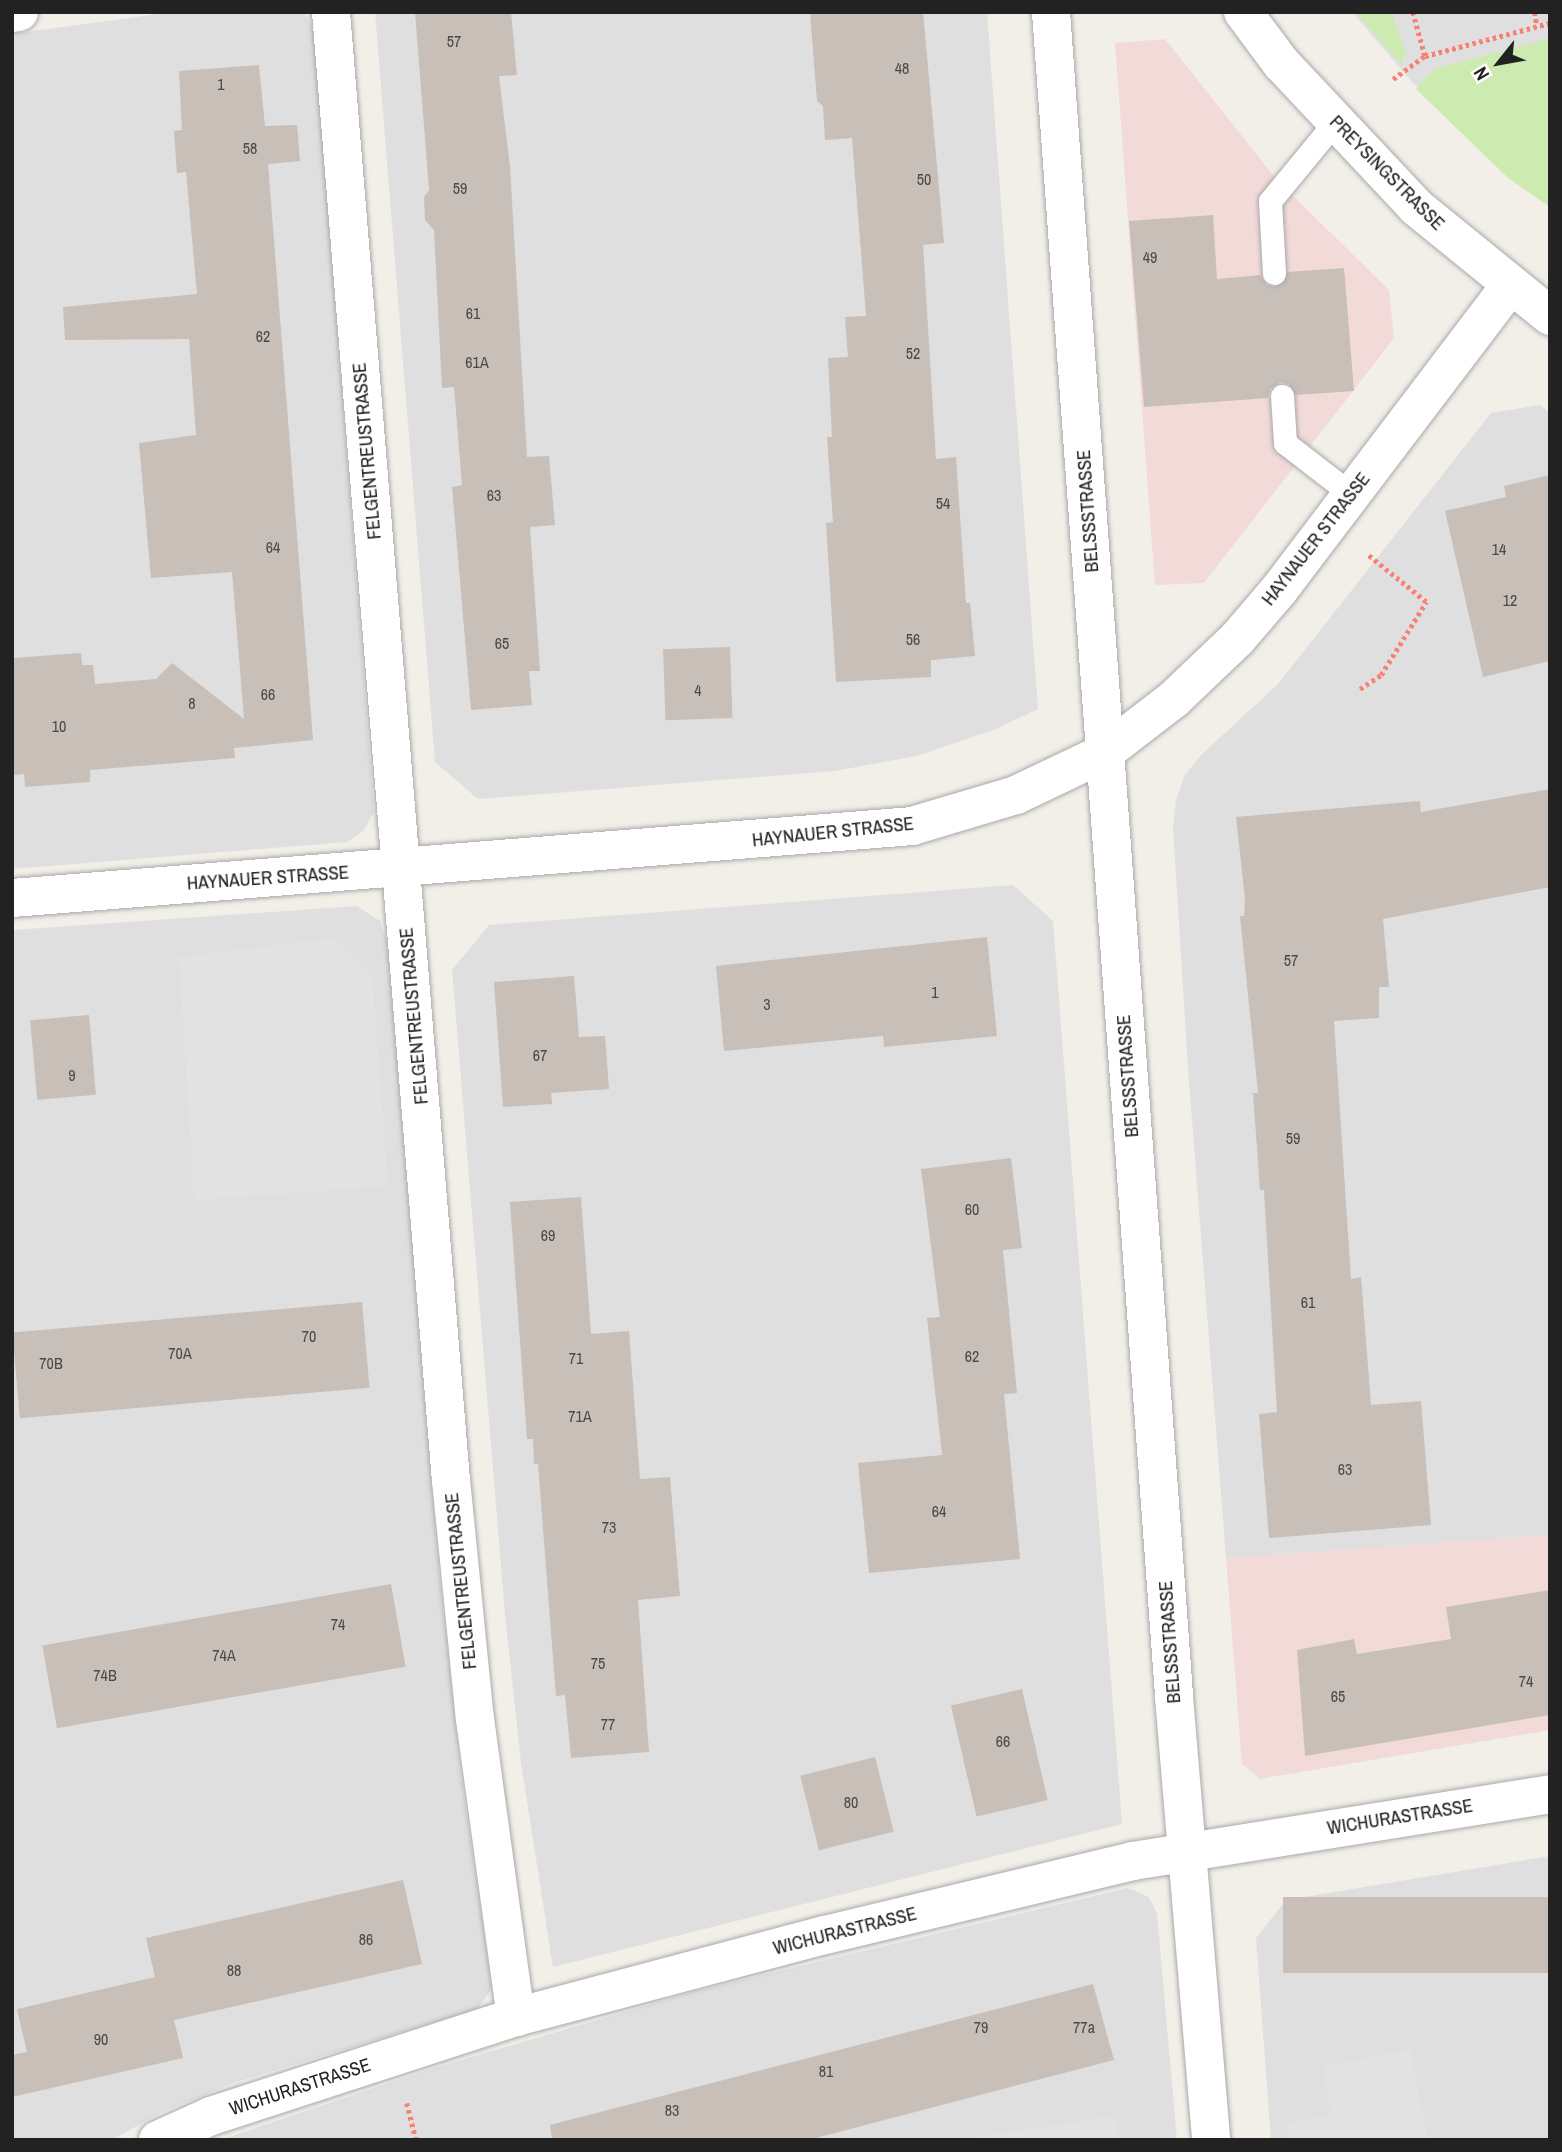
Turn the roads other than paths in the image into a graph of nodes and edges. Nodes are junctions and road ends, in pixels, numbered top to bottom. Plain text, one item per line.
1 (19, 12) edge
2 (331, 12) edge
3 (1051, 12) edge
4 (1242, 12) edge
5 (12, 13) edge
6 (1335, 122) junction
7 (1274, 273) dead end
8 (1510, 286) junction
9 (1550, 316) edge
10 (1282, 397) dead end
11 (1351, 494) junction
12 (1104, 753) junction
13 (401, 868) junction
14 (12, 898) edge
15 (1550, 1794) edge
16 (1186, 1850) junction
17 (516, 2017) junction
18 (158, 2140) edge
19 (1210, 2140) edge

1 - 5 street
2 - 13 street, FELGENTREUSTRASSE
3 - 12 street, BELSSSTRASSE
4 - 6 street, PREYSINGSTRASSE
6 - 7 lane
6 - 8 street, PREYSINGSTRASSE
8 - 9 street, PREYSINGSTRASSE
8 - 11 street, HAYNAUER STRASSE
10 - 11 lane
11 - 12 street, HAYNAUER STRASSE
12 - 13 street, HAYNAUER STRASSE
12 - 16 street, BELSSSTRASSE
13 - 14 street, HAYNAUER STRASSE
13 - 17 street, FELGENTREUSTRASSE
15 - 16 street, WICHURASTRASSE
16 - 17 street, WICHURASTRASSE
16 - 19 street, BELSSSTRASSE
17 - 18 street, WICHURASTRASSE

